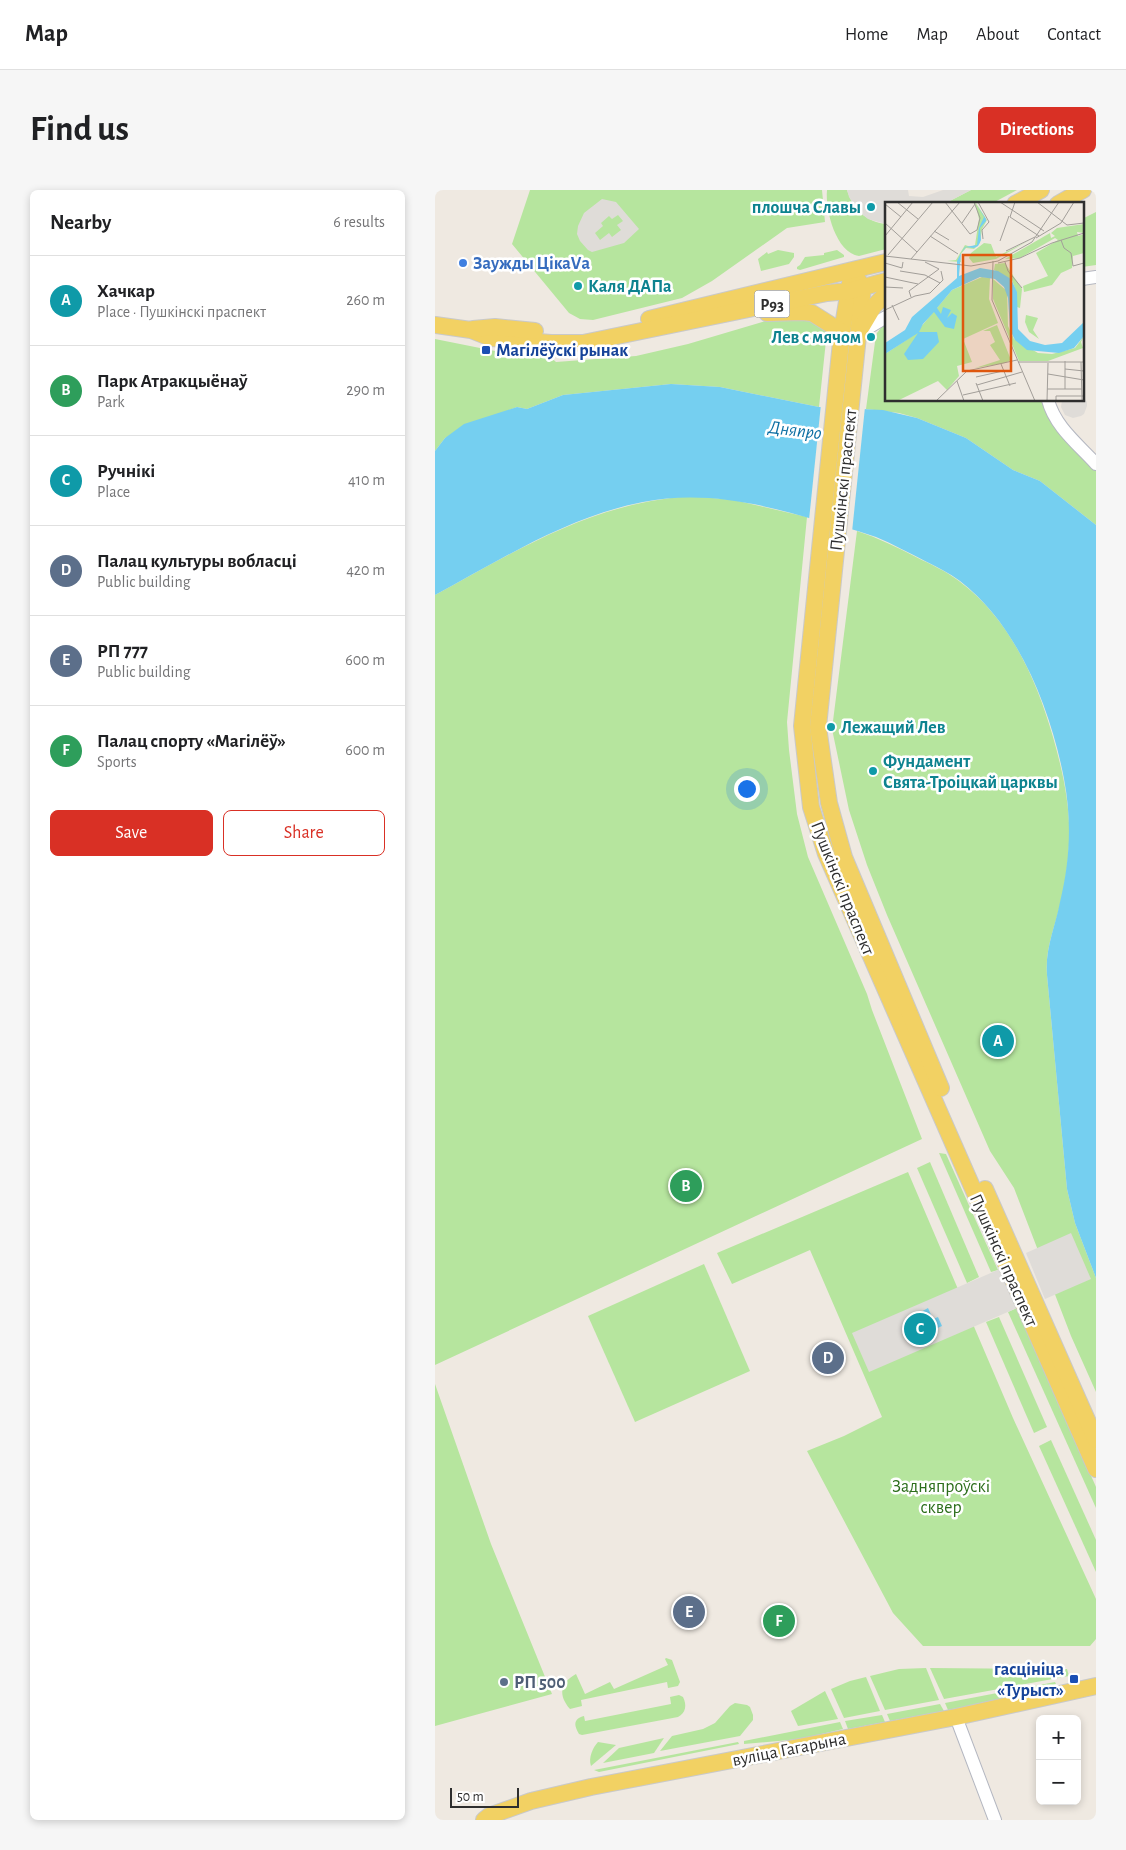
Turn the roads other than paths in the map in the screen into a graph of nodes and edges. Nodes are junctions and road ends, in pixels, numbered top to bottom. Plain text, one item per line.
1 (1041, 190) edge
2 (1083, 190) edge
3 (1019, 202) edge
4 (1061, 202) edge
5 (885, 262) edge
6 (852, 271) junction
7 (1096, 277) edge
8 (1083, 279) edge
9 (885, 281) edge
10 (856, 289) junction
11 (885, 295) edge
12 (885, 317) edge
13 (696, 320) junction
14 (435, 325) edge
15 (471, 330) junction
16 (850, 333) junction
17 (1048, 401) edge
18 (1096, 464) edge
19 (810, 726) junction
20 (1096, 1440) edge
21 (1096, 1469) edge
22 (1096, 1686) edge
23 (956, 1717) junction
24 (484, 1820) edge
25 (993, 1820) edge

1 - 3 main road
2 - 4 main road
5 - 6 main road, Р93
6 - 10 main road, Пушкінскі праспект
6 - 15 main road, Р93
7 - 8 street
9 - 10 main road, Р93
10 - 13 main road, Р93
10 - 16 main road, Пушкінскі праспект
11 - 16 main road, Пушкінскі праспект
12 - 16 street
13 - 15 main road, Р93
13 - 16 main road
14 - 15 main road, Р93
16 - 19 main road, Пушкінскі праспект
17 - 18 street
19 - 20 main road, Пушкінскі праспект
19 - 21 main road, Пушкінскі праспект
22 - 23 main road, вуліца Гагарына
23 - 24 main road, вуліца Гагарына
23 - 25 street

